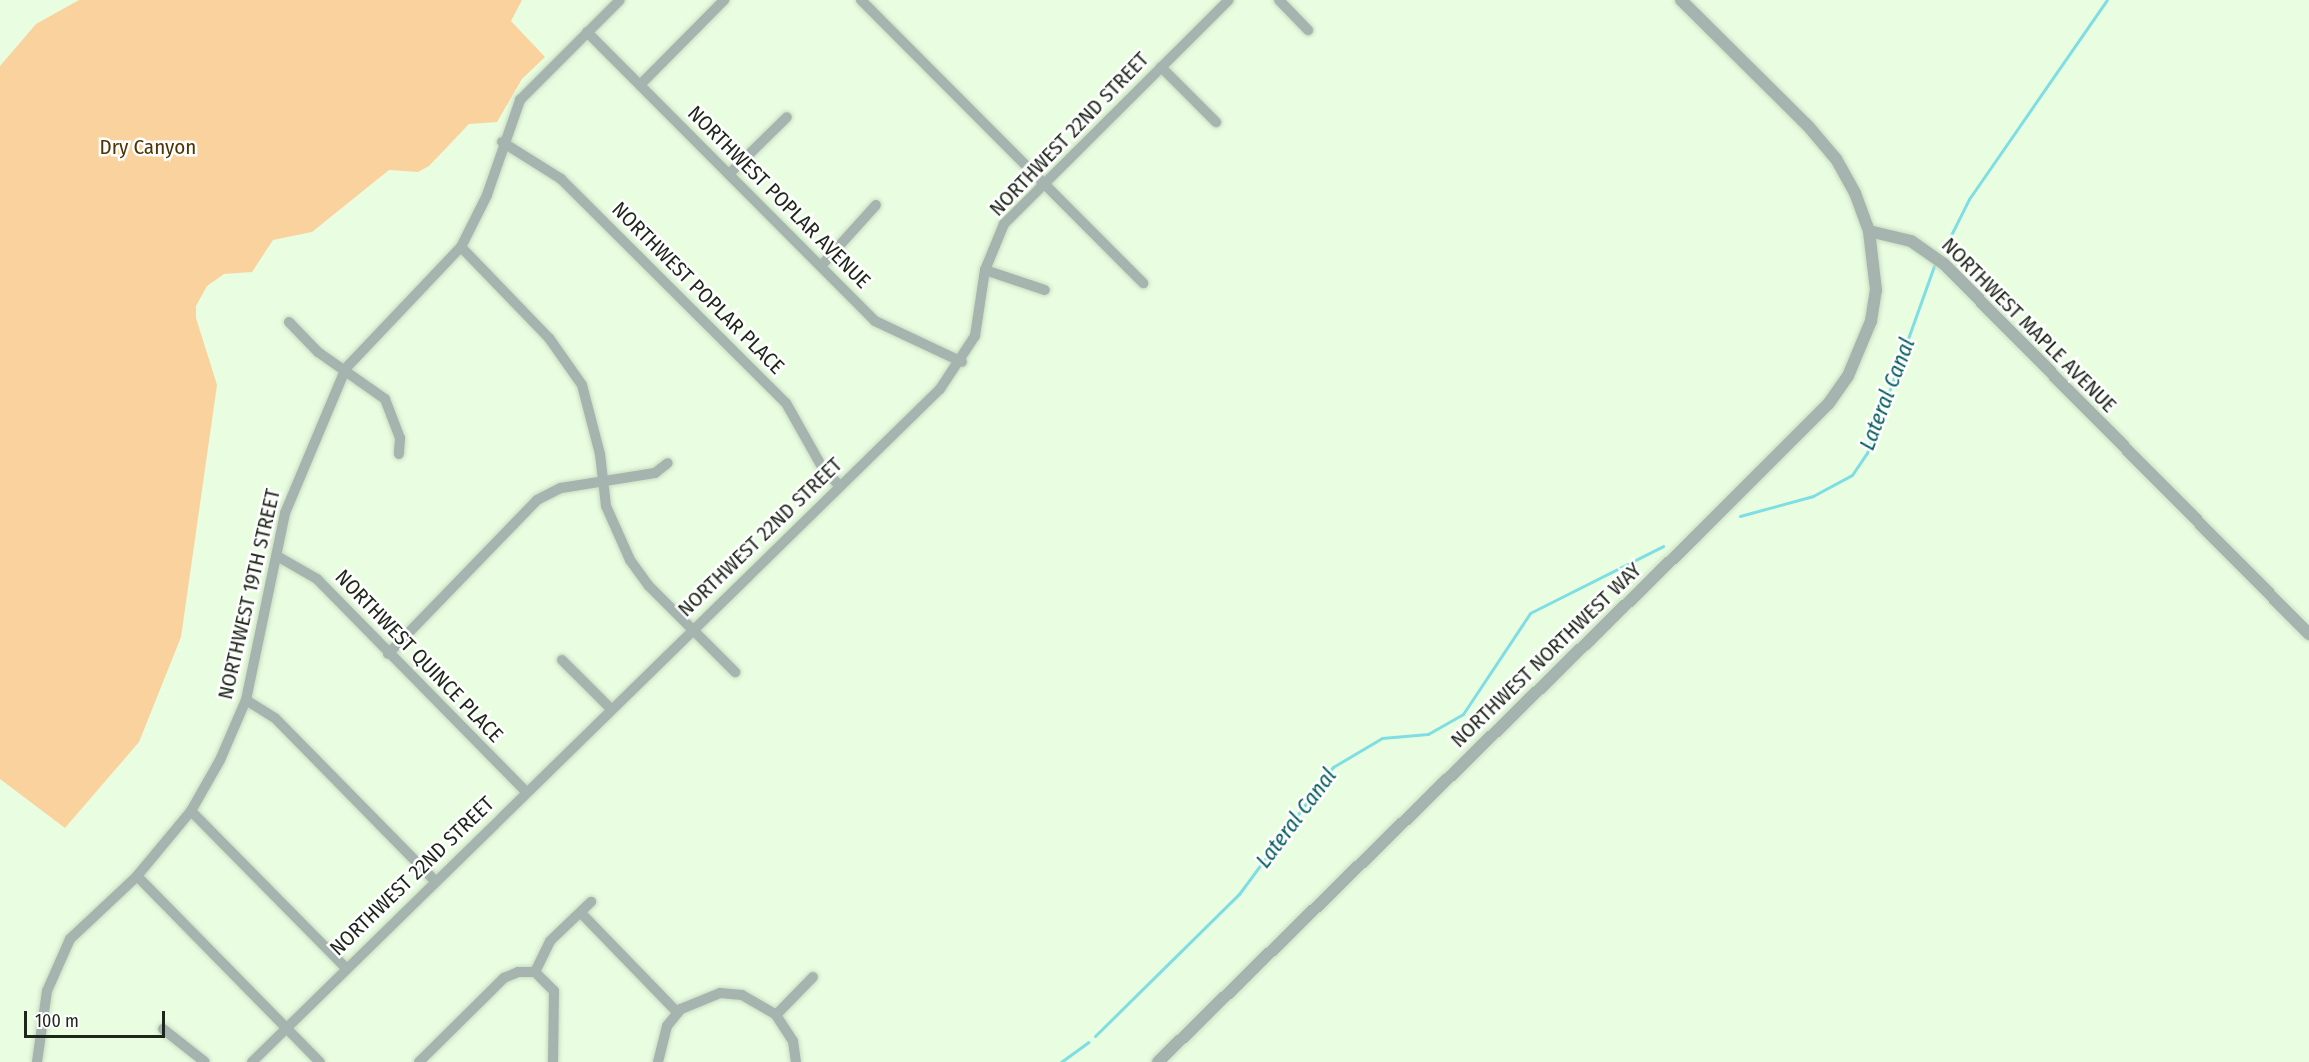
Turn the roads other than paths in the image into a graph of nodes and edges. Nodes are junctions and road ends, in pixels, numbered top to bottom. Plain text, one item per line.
1 (620, 0) edge
2 (724, 0) edge
3 (861, 0) edge
4 (1229, 0) edge
5 (1279, 0) edge
6 (1681, 0) edge
7 (1308, 30) dead end
8 (587, 32) junction
9 (1161, 67) junction
10 (640, 85) junction
11 (787, 117) dead end
12 (1216, 122) dead end
13 (502, 142) junction
14 (729, 174) junction
15 (1044, 182) junction
16 (876, 206) dead end
17 (1869, 231) junction
18 (461, 247) junction
19 (821, 267) junction
20 (984, 270) junction
21 (1143, 283) dead end
22 (1045, 290) dead end
23 (289, 322) dead end
24 (962, 362) junction
25 (346, 368) junction
26 (399, 454) dead end
27 (668, 463) dead end
28 (602, 481) junction
29 (840, 486) junction
30 (277, 556) junction
31 (693, 630) junction
32 (2309, 634) edge
33 (388, 654) junction
34 (562, 660) dead end
35 (735, 672) dead end
36 (246, 700) junction
37 (610, 709) junction
38 (526, 792) junction
39 (191, 811) junction
40 (137, 876) junction
41 (435, 881) junction
42 (591, 902) dead end
43 (580, 913) junction
44 (346, 968) junction
45 (535, 972) junction
46 (813, 978) dead end
47 (678, 1013) junction
48 (776, 1015) junction
49 (286, 1027) junction
50 (163, 1029) dead end
51 (37, 1062) edge
52 (205, 1062) edge
53 (252, 1062) edge
54 (320, 1062) edge
55 (419, 1062) edge
56 (553, 1062) edge
57 (658, 1062) edge
58 (796, 1062) edge
59 (1158, 1062) edge

1 - 8 street, NORTHWEST 19TH STREET
2 - 10 street
3 - 15 street
4 - 9 street, NORTHWEST 22ND STREET
5 - 7 street
6 - 17 street
8 - 10 street, NORTHWEST POPLAR AVENUE
8 - 13 street, NORTHWEST 19TH STREET
9 - 12 street
9 - 15 street, NORTHWEST 22ND STREET
10 - 14 street, NORTHWEST POPLAR AVENUE
11 - 14 street
13 - 18 street, NORTHWEST 19TH STREET
13 - 29 street, NORTHWEST POPLAR PLACE
14 - 19 street, NORTHWEST POPLAR AVENUE
15 - 20 street, NORTHWEST 22ND STREET
15 - 21 street
16 - 19 street
17 - 32 street, NORTHWEST MAPLE AVENUE
17 - 59 street, NORTHWEST NORTHWEST WAY
18 - 25 street, NORTHWEST 19TH STREET
18 - 28 street
19 - 24 street, NORTHWEST POPLAR AVENUE
20 - 22 street
20 - 24 street, NORTHWEST 22ND STREET
23 - 25 street
24 - 29 street, NORTHWEST 22ND STREET
25 - 26 street
25 - 30 street, NORTHWEST 19TH STREET
27 - 28 street
28 - 31 street
28 - 33 street
29 - 31 street, NORTHWEST 22ND STREET
30 - 33 street, NORTHWEST QUINCE PLACE
30 - 36 street, NORTHWEST 19TH STREET
31 - 35 street
31 - 37 street, NORTHWEST 22ND STREET
33 - 38 street, NORTHWEST QUINCE PLACE
34 - 37 street
36 - 39 street, NORTHWEST 19TH STREET
36 - 41 street
37 - 38 street, NORTHWEST 22ND STREET
38 - 41 street, NORTHWEST 22ND STREET
39 - 40 street, NORTHWEST 19TH STREET
39 - 44 street
40 - 49 street
40 - 51 street, NORTHWEST 19TH STREET
41 - 44 street, NORTHWEST 22ND STREET
42 - 43 street
43 - 45 street
43 - 47 street
44 - 49 street, NORTHWEST 22ND STREET
45 - 55 street
45 - 56 street
46 - 48 street
47 - 48 street
47 - 57 street
48 - 58 street
49 - 53 street, NORTHWEST 22ND STREET
49 - 54 street
50 - 52 street

